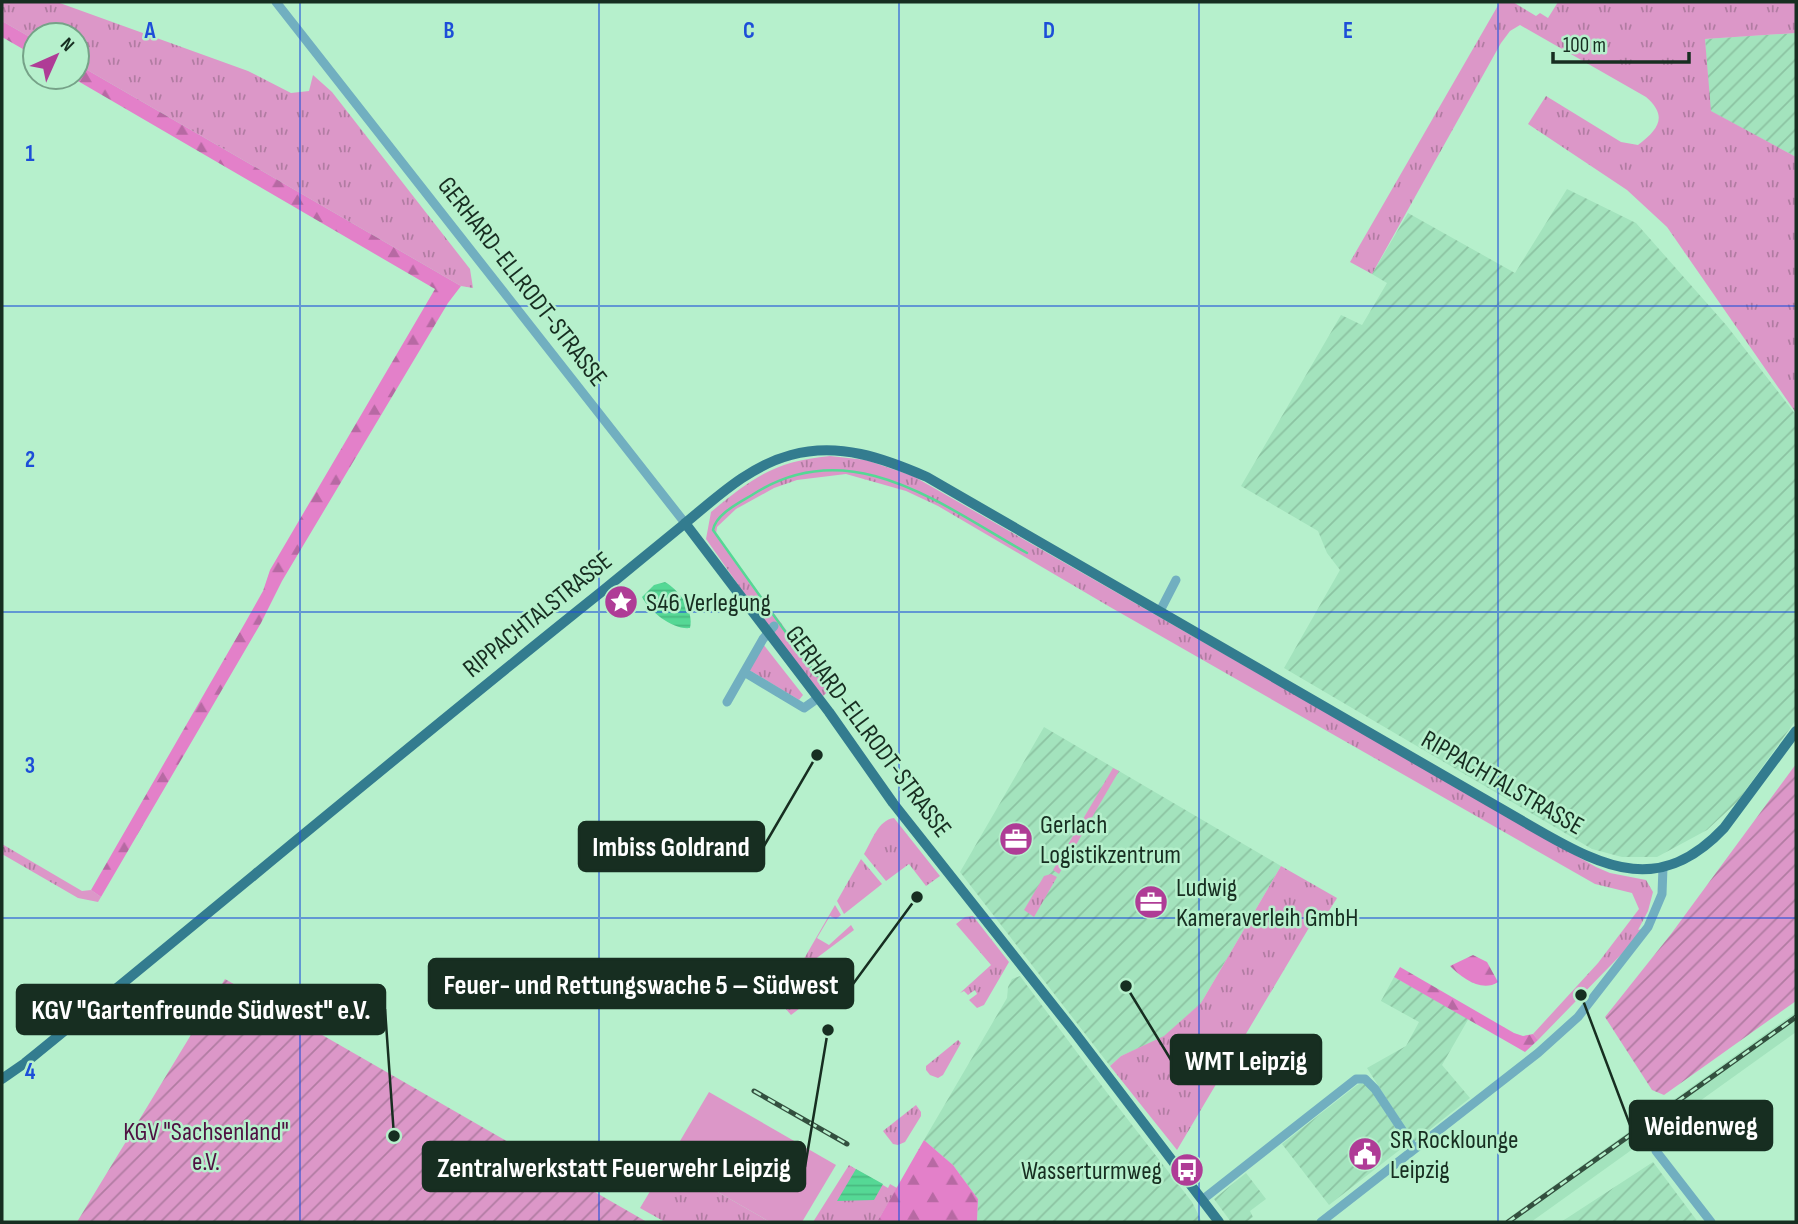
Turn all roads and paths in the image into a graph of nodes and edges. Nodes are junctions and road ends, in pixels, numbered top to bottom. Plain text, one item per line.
1 (276, 2) edge
2 (685, 523) junction
3 (1176, 580) dead end
4 (1160, 611) junction
5 (771, 630) junction
6 (744, 672) junction
7 (818, 698) junction
8 (727, 702) dead end
9 (1796, 731) edge
10 (1663, 867) junction
11 (2, 1079) edge
12 (1414, 1148) junction
13 (1656, 1150) dead end
14 (1202, 1200) junction
15 (1219, 1222) edge
16 (1321, 1222) edge
17 (1711, 1222) edge

1 - 2 street, GERHARD-ELLRODT-STRASSE
2 - 4 main road, RIPPACHTALSTRASSE
2 - 5 main road, GERHARD-ELLRODT-STRASSE
2 - 11 main road, RIPPACHTALSTRASSE
3 - 4 street
4 - 10 main road, RIPPACHTALSTRASSE
5 - 6 street
5 - 7 main road, GERHARD-ELLRODT-STRASSE
6 - 7 street
6 - 8 street
7 - 14 main road, GERHARD-ELLRODT-STRASSE
9 - 10 main road, RIPPACHTALSTRASSE
10 - 12 street
12 - 14 street
12 - 16 street
13 - 17 street
14 - 15 main road, GERHARD-ELLRODT-STRASSE

